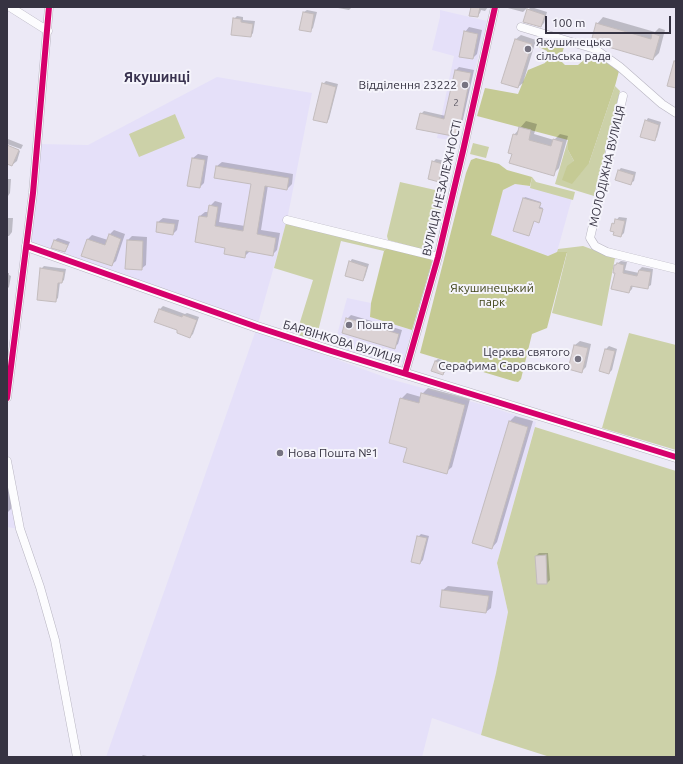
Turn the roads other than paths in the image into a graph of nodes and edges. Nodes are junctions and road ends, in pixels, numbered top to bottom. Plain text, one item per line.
1 (10, 7) edge
2 (49, 7) edge
3 (495, 7) edge
4 (521, 27) dead end
5 (48, 31) junction
6 (623, 96) dead end
7 (676, 113) edge
8 (287, 220) dead end
9 (27, 246) junction
10 (438, 257) junction
11 (676, 269) edge
12 (405, 373) junction
13 (7, 398) edge
14 (676, 457) edge
15 (7, 461) edge
16 (77, 757) edge

1 - 5 street
2 - 5 street
3 - 10 street, ВУЛИЦЯ НЕЗАЛЕЖНОСТІ
4 - 7 street
5 - 9 street
6 - 11 street, МОЛОДІЖНА ВУЛИЦЯ
8 - 10 street
9 - 12 street, БАРВІНКОВА ВУЛИЦЯ
9 - 13 street
10 - 12 street, ВУЛИЦЯ НЕЗАЛЕЖНОСТІ
12 - 14 street, БАРВІНКОВА ВУЛИЦЯ
15 - 16 street

